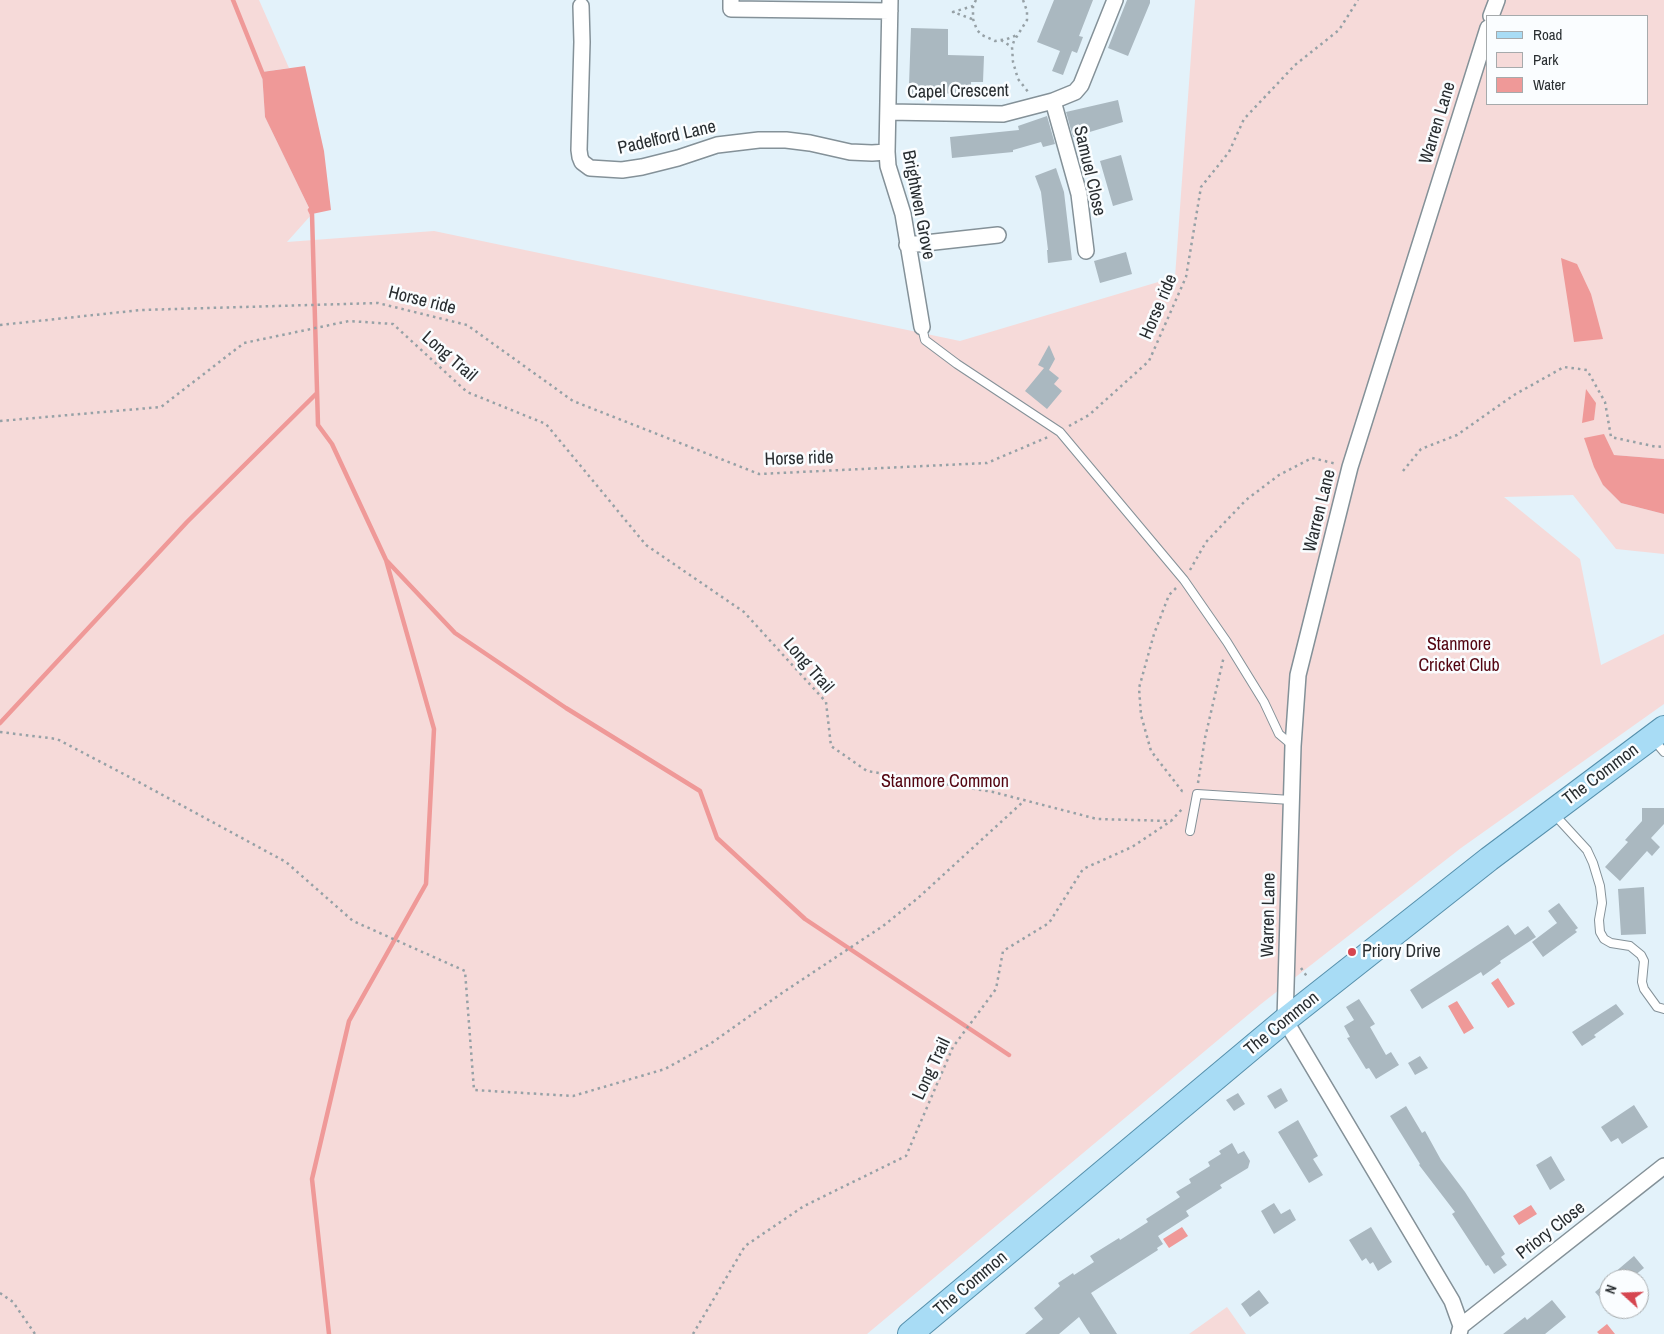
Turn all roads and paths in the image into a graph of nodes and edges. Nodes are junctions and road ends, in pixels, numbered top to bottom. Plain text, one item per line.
1 (731, 0) edge
2 (976, 0) edge
3 (1023, 0) edge
4 (1116, 0) edge
5 (1358, 0) edge
6 (1497, 0) edge
7 (890, 5) edge
8 (581, 6) dead end
9 (973, 6) junction
10 (1492, 15) edge
11 (972, 20) junction
12 (1486, 34) edge
13 (1017, 35) junction
14 (1001, 40) junction
15 (1012, 47) junction
16 (1053, 101) junction
17 (1035, 105) junction
18 (888, 112) junction
19 (887, 152) junction
20 (998, 234) dead end
21 (907, 245) junction
22 (1086, 251) dead end
23 (0, 325) edge
24 (922, 327) joint
25 (0, 420) edge
26 (1060, 432) junction
27 (1664, 446) edge
28 (1403, 471) dead end
29 (1227, 642) junction
30 (0, 732) edge
31 (1660, 739) edge
32 (1293, 746) junction
33 (1197, 794) junction
34 (1025, 800) junction
35 (1291, 800) junction
36 (1552, 812) junction
37 (1190, 831) dead end
38 (1664, 1009) edge
39 (1285, 1020) junction
40 (1664, 1166) edge
41 (0, 1293) edge
42 (1460, 1330) edge
43 (35, 1334) edge
44 (693, 1334) edge
45 (910, 1334) edge

1 - 7 street
2 - 9 path
3 - 13 path
4 - 16 street, Capel Crescent
5 - 26 path, Horse ride
6 - 10 street
7 - 18 street, Brightwen Grove
8 - 19 street, Padelford Lane
9 - 11 path
9 - 11 path
11 - 14 path
12 - 32 street, Warren Lane
13 - 14 path
13 - 15 path
14 - 15 path
15 - 17 path
16 - 17 street, Capel Crescent
16 - 22 street, Samuel Close
17 - 18 street, Capel Crescent
18 - 19 street, Brightwen Grove
19 - 21 street, Brightwen Grove
20 - 21 street
21 - 24 street, Brightwen Grove
23 - 26 path, Horse ride
24 - 26 lane
25 - 34 path, Long Trail
26 - 29 lane
27 - 28 path
29 - 32 lane
29 - 33 path
30 - 34 path
31 - 36 main road, The Common
32 - 35 street, Warren Lane
33 - 35 lane
33 - 37 lane
34 - 44 path, Long Trail
35 - 39 street, Warren Lane
36 - 38 lane
36 - 39 main road, The Common
39 - 42 street
39 - 45 main road, The Common
40 - 42 street, Priory Close
41 - 43 path

